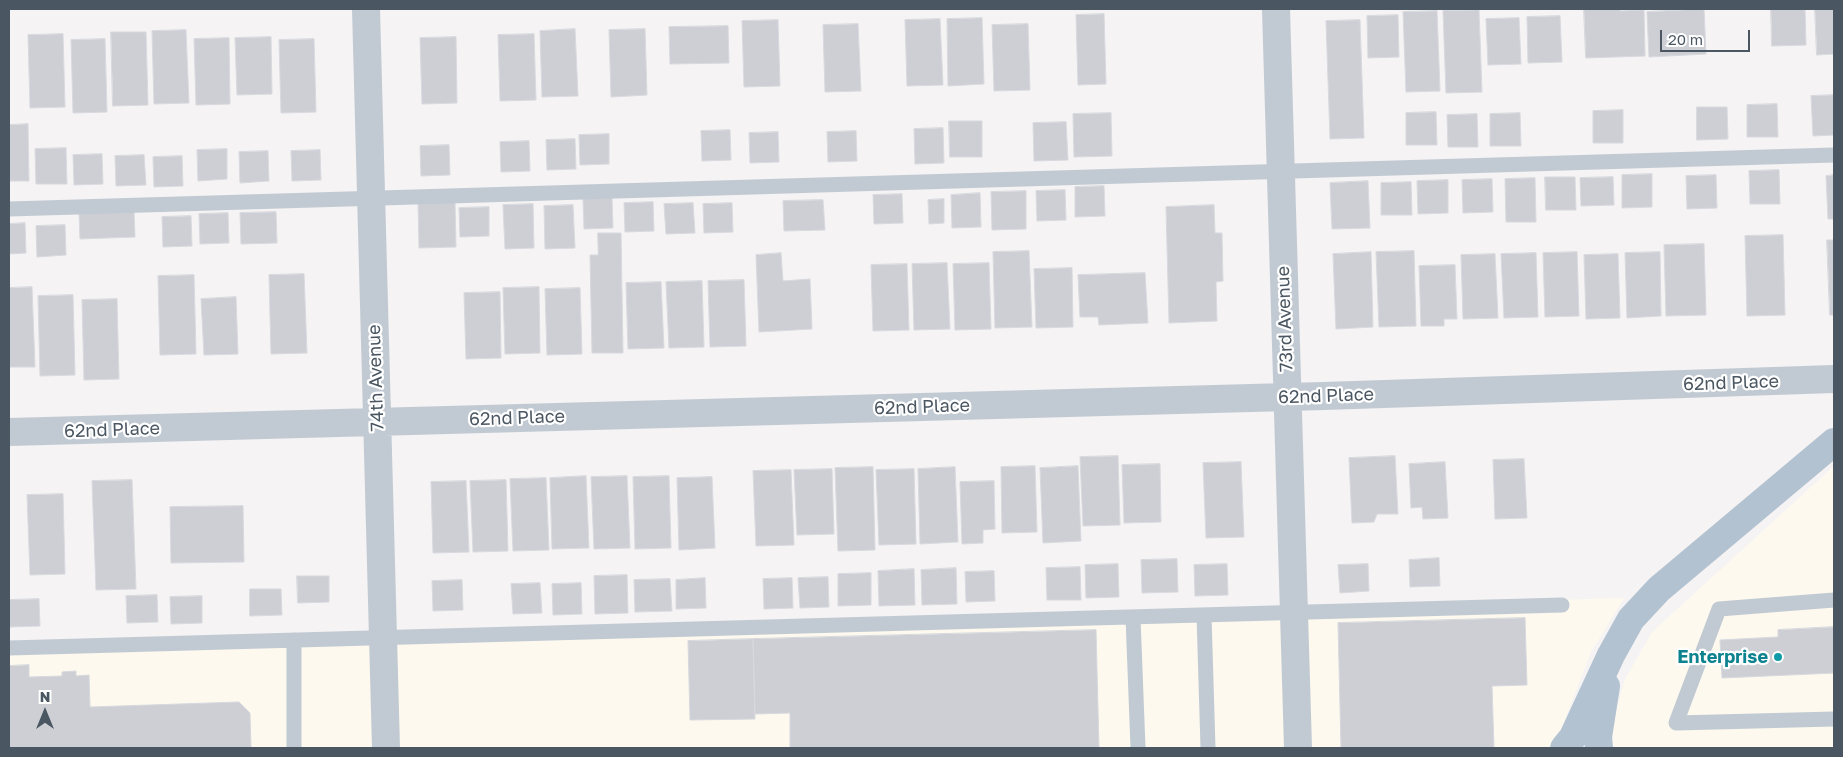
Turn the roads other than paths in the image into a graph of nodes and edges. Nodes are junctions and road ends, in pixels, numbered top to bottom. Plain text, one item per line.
1 (366, 9) edge
2 (1276, 9) edge
3 (1834, 155) edge
4 (1281, 172) junction
5 (371, 198) junction
6 (9, 209) edge
7 (1834, 379) edge
8 (1288, 397) junction
9 (377, 422) junction
10 (9, 432) edge
11 (1834, 442) edge
12 (1834, 600) edge
13 (1562, 605) dead end
14 (1294, 612) junction
15 (1204, 615) junction
16 (1133, 617) junction
17 (383, 637) junction
18 (294, 640) junction
19 (9, 648) edge
20 (1611, 655) junction
21 (1834, 719) edge
22 (294, 748) edge
23 (386, 748) edge
24 (1138, 748) edge
25 (1208, 748) edge
26 (1298, 748) edge
27 (1564, 748) edge
28 (1599, 748) edge

1 - 5 street, 74th Avenue
2 - 4 street, 73rd Avenue
3 - 4 lane
4 - 5 lane
4 - 8 street, 73rd Avenue
5 - 6 lane
5 - 9 street, 74th Avenue
7 - 8 street, 62nd Place
8 - 9 street, 62nd Place
8 - 14 street, 73rd Avenue
9 - 10 street, 62nd Place
9 - 17 street, 74th Avenue
11 - 20 main road
12 - 21 lane
13 - 14 lane
14 - 15 lane
14 - 26 street, 73rd Avenue
15 - 16 lane
15 - 25 lane
16 - 17 lane
16 - 24 lane
17 - 18 lane
17 - 23 street, 74th Avenue
18 - 19 lane
18 - 22 lane
20 - 27 main road
20 - 28 main road

